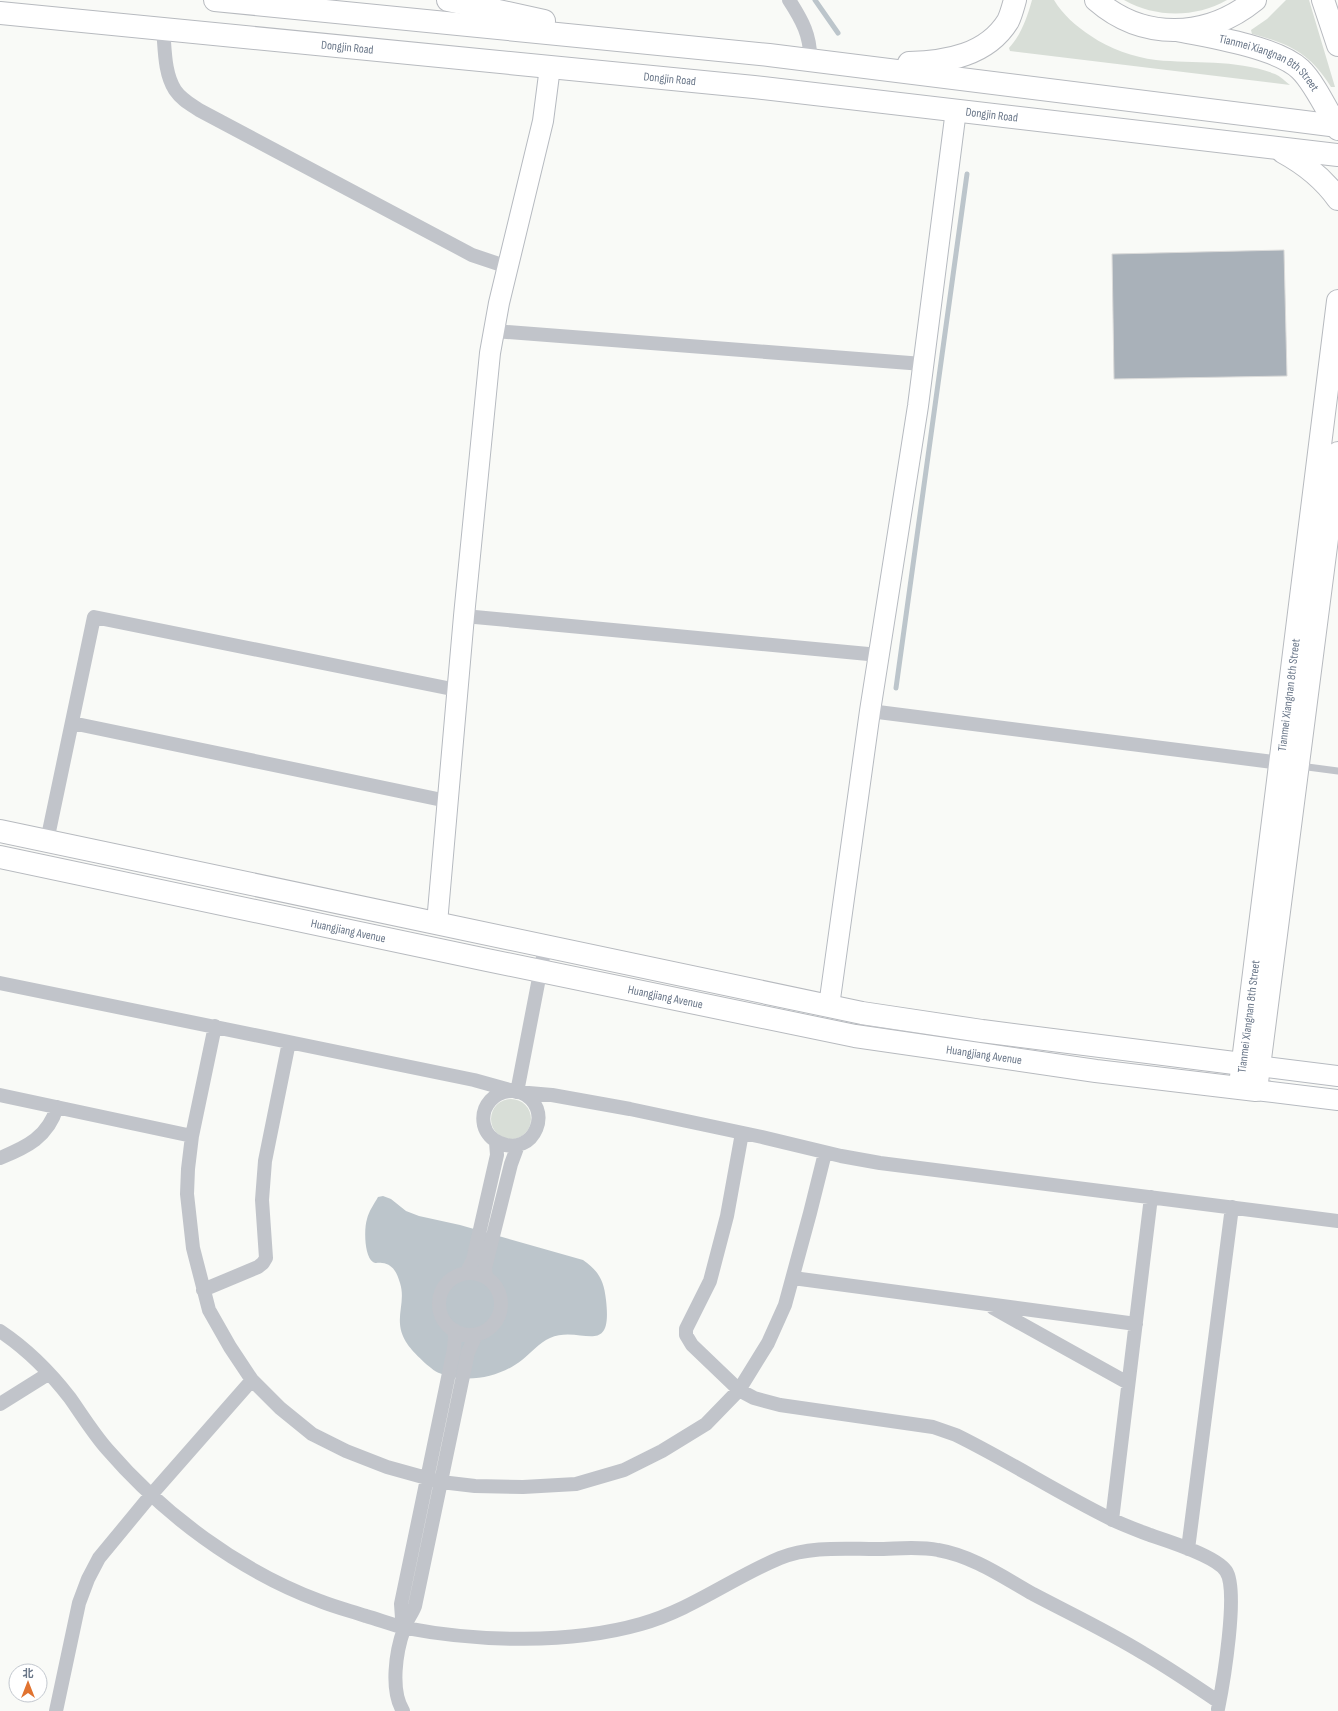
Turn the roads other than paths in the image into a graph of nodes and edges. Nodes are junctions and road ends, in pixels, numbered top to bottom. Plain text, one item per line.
1 (215, 0) edge
2 (448, 0) edge
3 (789, 0) edge
4 (1015, 0) edge
5 (1096, 0) edge
6 (1255, 0) edge
7 (1323, 0) edge
8 (0, 13) edge
9 (163, 29) junction
10 (1176, 30) junction
11 (643, 43) junction
12 (1338, 45) edge
13 (810, 60) junction
14 (837, 64) junction
15 (550, 67) junction
16 (956, 110) junction
17 (1337, 127) edge
18 (1263, 146) junction
19 (1338, 155) edge
20 (1338, 199) edge
21 (508, 267) junction
22 (1338, 301) edge
23 (494, 331) junction
24 (924, 364) junction
25 (1338, 453) edge
26 (464, 616) junction
27 (879, 655) junction
28 (457, 690) junction
29 (870, 711) junction
30 (72, 723) junction
31 (1289, 764) junction
32 (1338, 771) edge
33 (447, 801) junction
34 (0, 831) edge
35 (47, 841) junction
36 (0, 857) edge
37 (436, 923) junction
38 (545, 947) junction
39 (540, 972) junction
40 (0, 982) edge
41 (829, 1006) junction
42 (215, 1026) junction
43 (289, 1042) junction
44 (1250, 1064) junction
45 (1338, 1076) edge
46 (1248, 1089) junction
47 (517, 1092) junction
48 (0, 1095) edge
49 (1338, 1100) edge
50 (57, 1107) junction
51 (742, 1133) junction
52 (192, 1136) junction
53 (496, 1142) junction
54 (518, 1145) junction
55 (825, 1153) junction
56 (0, 1158) edge
57 (1151, 1197) junction
58 (1232, 1207) junction
59 (1338, 1221) edge
60 (467, 1272) junction
61 (486, 1277) junction
62 (793, 1278) junction
63 (203, 1290) junction
64 (986, 1304) junction
65 (1136, 1324) junction
66 (454, 1330) junction
67 (0, 1331) edge
68 (476, 1334) junction
69 (48, 1374) junction
70 (252, 1380) junction
71 (1128, 1383) junction
72 (739, 1390) junction
73 (0, 1404) edge
74 (427, 1479) junction
75 (441, 1482) junction
76 (151, 1495) junction
77 (1112, 1520) junction
78 (1188, 1549) junction
79 (404, 1627) junction
80 (1218, 1706) edge
81 (56, 1711) edge
82 (403, 1711) edge

1 - 11 main road
2 - 11 main road
3 - 13 street
4 - 14 main road
5 - 10 main road
6 - 10 main road
7 - 12 main road
8 - 9 main road, Dongjin Road
9 - 15 main road, Dongjin Road
9 - 21 street
10 - 17 main road, Tianmei Xiangnan 8th Street
11 - 13 main road
13 - 14 main road
14 - 17 main road
15 - 16 main road, Dongjin Road
15 - 21 street
16 - 18 main road, Dongjin Road
16 - 24 street
18 - 19 main road, Dongjin Road
18 - 20 main road
21 - 23 street
22 - 31 main road, Tianmei Xiangnan 8th Street
23 - 24 street
23 - 26 street
24 - 27 street
25 - 31 main road, Tianmei Xiangnan 8th Street
26 - 27 street
26 - 28 street
27 - 29 street
28 - 30 street
28 - 33 street
29 - 31 street
29 - 41 street
30 - 33 street
30 - 35 street
31 - 32 lane
31 - 44 main road, Tianmei Xiangnan 8th Street
33 - 37 street
34 - 35 main road, Huangjiang Avenue
35 - 37 main road, Huangjiang Avenue
36 - 39 main road, Huangjiang Avenue
37 - 38 main road, Huangjiang Avenue
38 - 39 street
38 - 41 main road, Huangjiang Avenue
39 - 46 main road, Huangjiang Avenue
39 - 47 street
40 - 42 street
41 - 44 main road, Huangjiang Avenue
42 - 43 street
42 - 52 street
43 - 47 street
43 - 63 street
44 - 45 street, Huangjiang Avenue
44 - 46 main road, Tianmei Xiangnan 8th Street
46 - 49 street, Huangjiang Avenue
47 - 51 street
47 - 53 street
47 - 54 street
48 - 50 street
50 - 52 street
50 - 56 street
51 - 55 street
51 - 72 street
52 - 63 street
53 - 54 street
53 - 60 street
54 - 61 street
55 - 57 street
55 - 62 street
57 - 58 street
57 - 65 street
58 - 59 street
58 - 78 street
60 - 61 street
60 - 66 street
61 - 68 street
62 - 64 street
62 - 72 street
63 - 70 street
64 - 65 street
64 - 71 street
65 - 71 street
66 - 68 street
66 - 74 street
67 - 69 street
68 - 75 street
69 - 73 street
69 - 76 street
70 - 74 street
70 - 76 street
71 - 77 street
72 - 75 street
72 - 77 street
74 - 75 street
74 - 79 street
75 - 79 street
76 - 79 street
76 - 81 street
77 - 78 street
78 - 80 street
79 - 80 street
79 - 82 street

